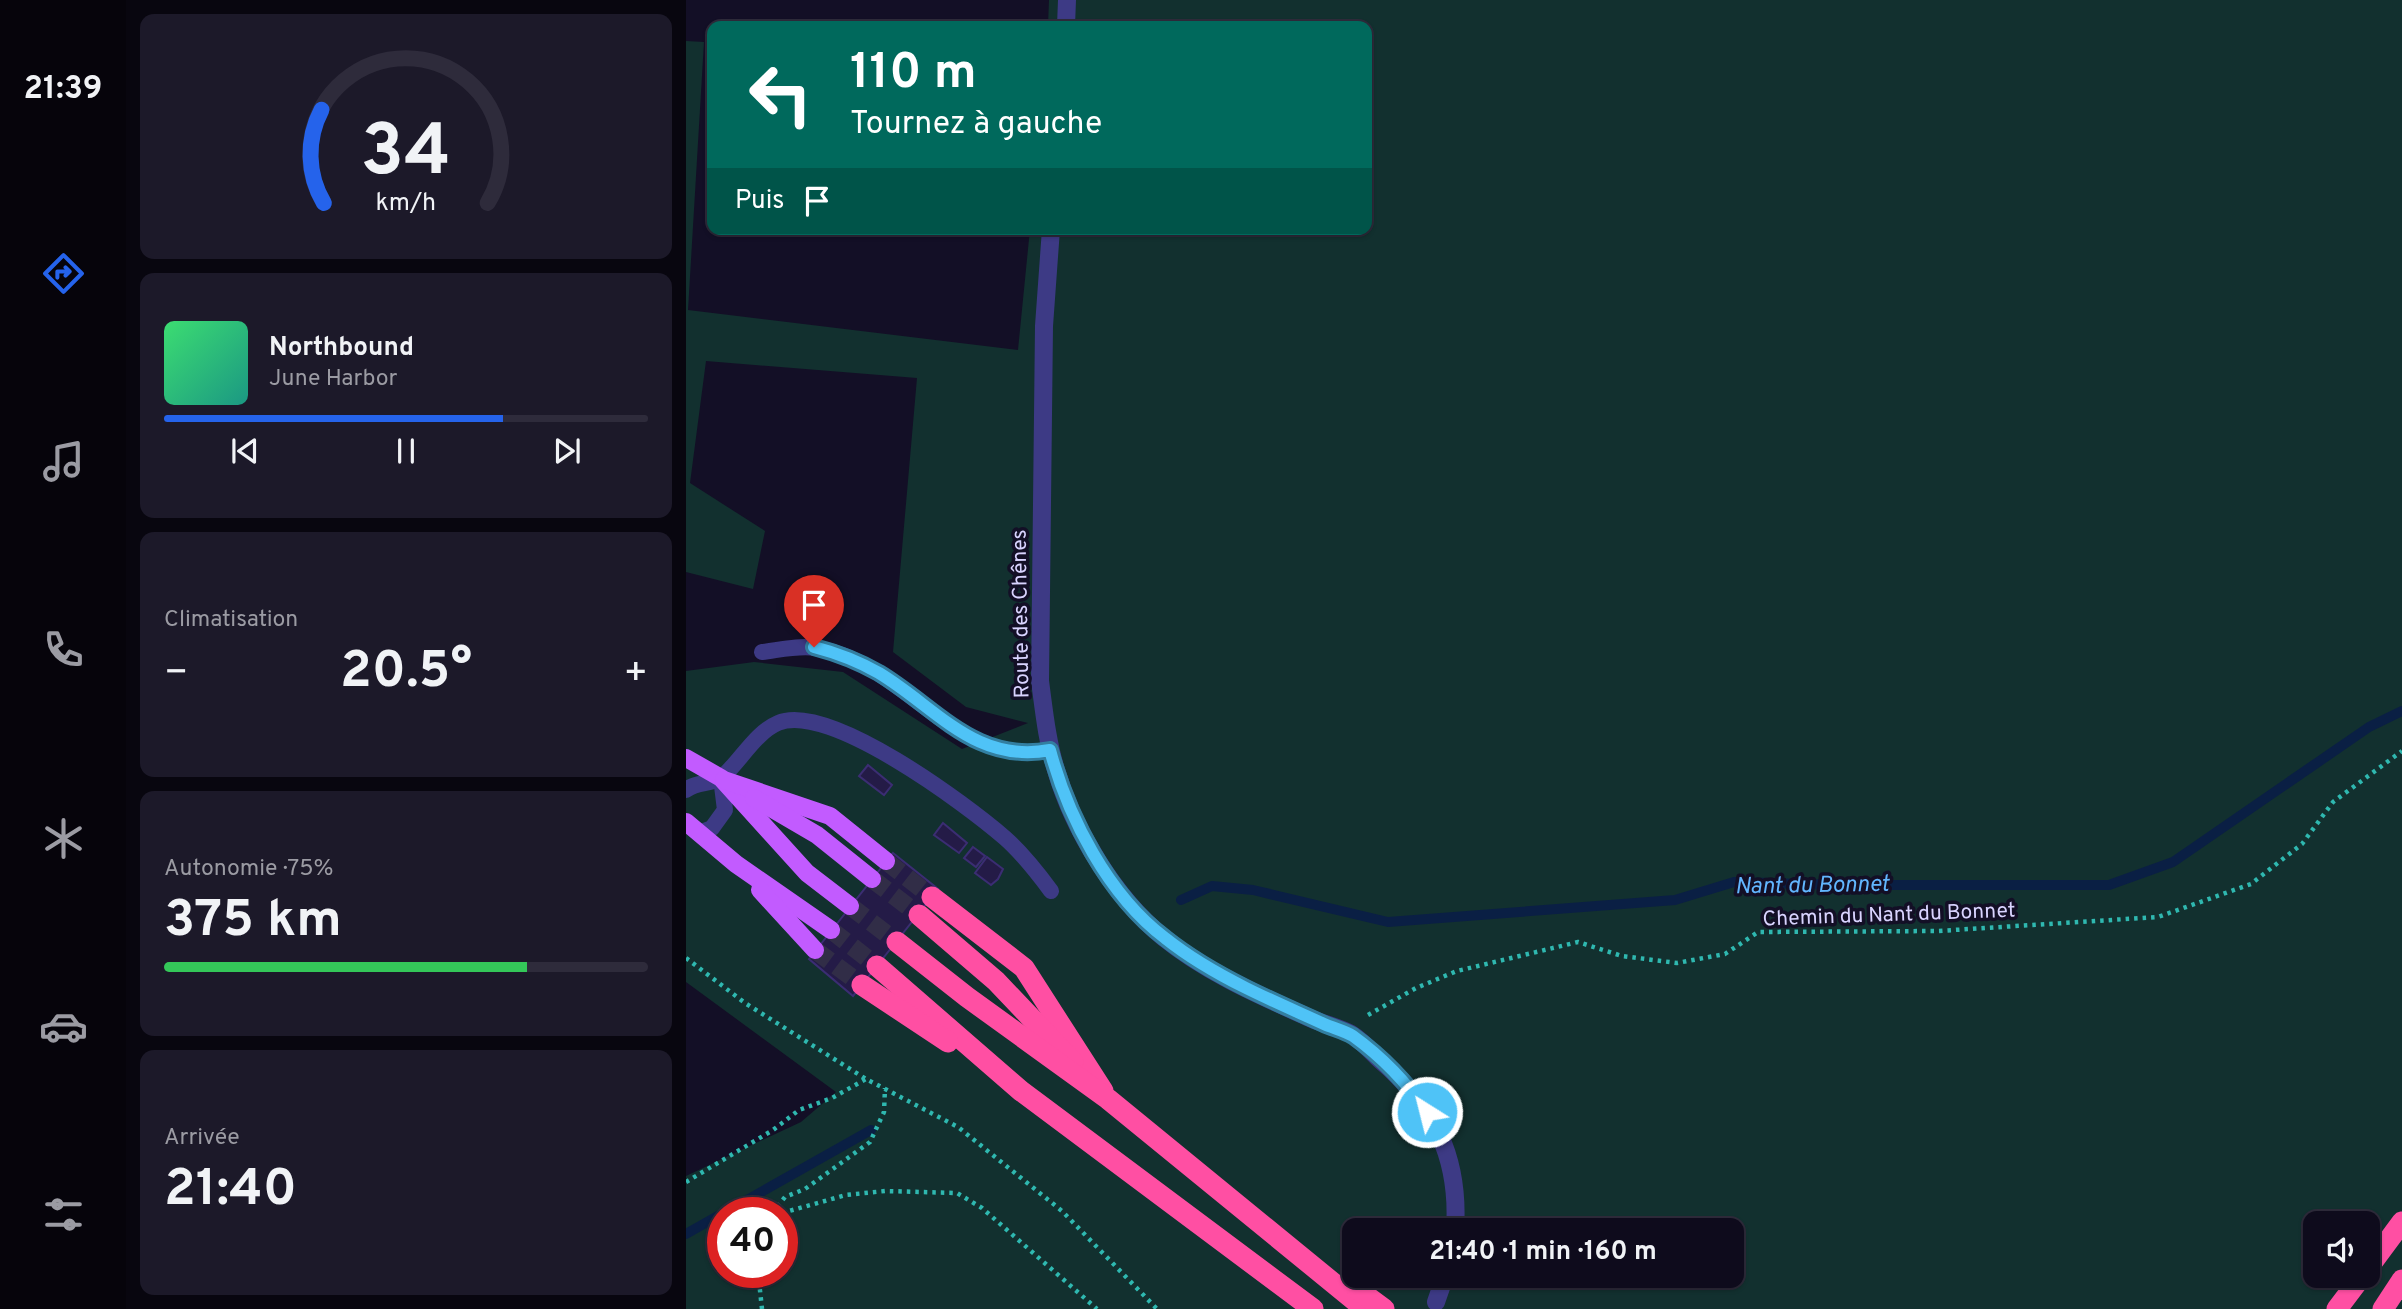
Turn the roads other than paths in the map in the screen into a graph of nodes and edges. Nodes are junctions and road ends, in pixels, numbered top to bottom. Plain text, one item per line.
1 (1068, 0) edge
2 (1066, 21) edge
3 (1051, 235) edge
4 (762, 652) dead end
5 (1050, 750) junction
6 (686, 758) edge
7 (720, 778) junction
8 (686, 790) edge
9 (693, 827) edge
10 (886, 861) tunnel mouth
11 (736, 864) junction
12 (872, 879) tunnel mouth
13 (1051, 891) dead end
14 (932, 897) tunnel mouth
15 (850, 906) tunnel mouth
16 (919, 915) tunnel mouth
17 (831, 930) tunnel mouth
18 (897, 942) tunnel mouth
19 (815, 950) tunnel mouth
20 (877, 966) tunnel mouth
21 (862, 985) tunnel mouth
22 (1021, 1091) junction
23 (1108, 1099) junction
24 (1222, 1190) junction
25 (1154, 1192) junction
26 (1455, 1218) edge
27 (2402, 1222) edge
28 (2380, 1252) edge
29 (2402, 1280) edge
30 (1441, 1288) edge
31 (2353, 1288) edge
32 (1436, 1302) dead end
33 (1287, 1309) edge
34 (1312, 1309) edge
35 (1365, 1309) edge
36 (1384, 1309) edge
37 (2337, 1309) edge
38 (2383, 1309) edge

1 - 2 street
3 - 5 street, Route des Chênes
4 - 5 lane
5 - 26 street, Route des Chênes
6 - 7 main road
7 - 8 lane
7 - 9 lane
7 - 10 main road
7 - 12 main road
7 - 13 lane
7 - 15 main road
9 - 11 main road
11 - 17 main road
11 - 19 main road
14 - 23 highway
16 - 23 highway
18 - 23 highway
20 - 22 highway
21 - 22 highway
22 - 25 highway
23 - 24 highway
24 - 35 highway
24 - 36 highway
25 - 33 highway
25 - 34 highway
27 - 28 highway
29 - 38 highway
30 - 32 street
31 - 37 highway

